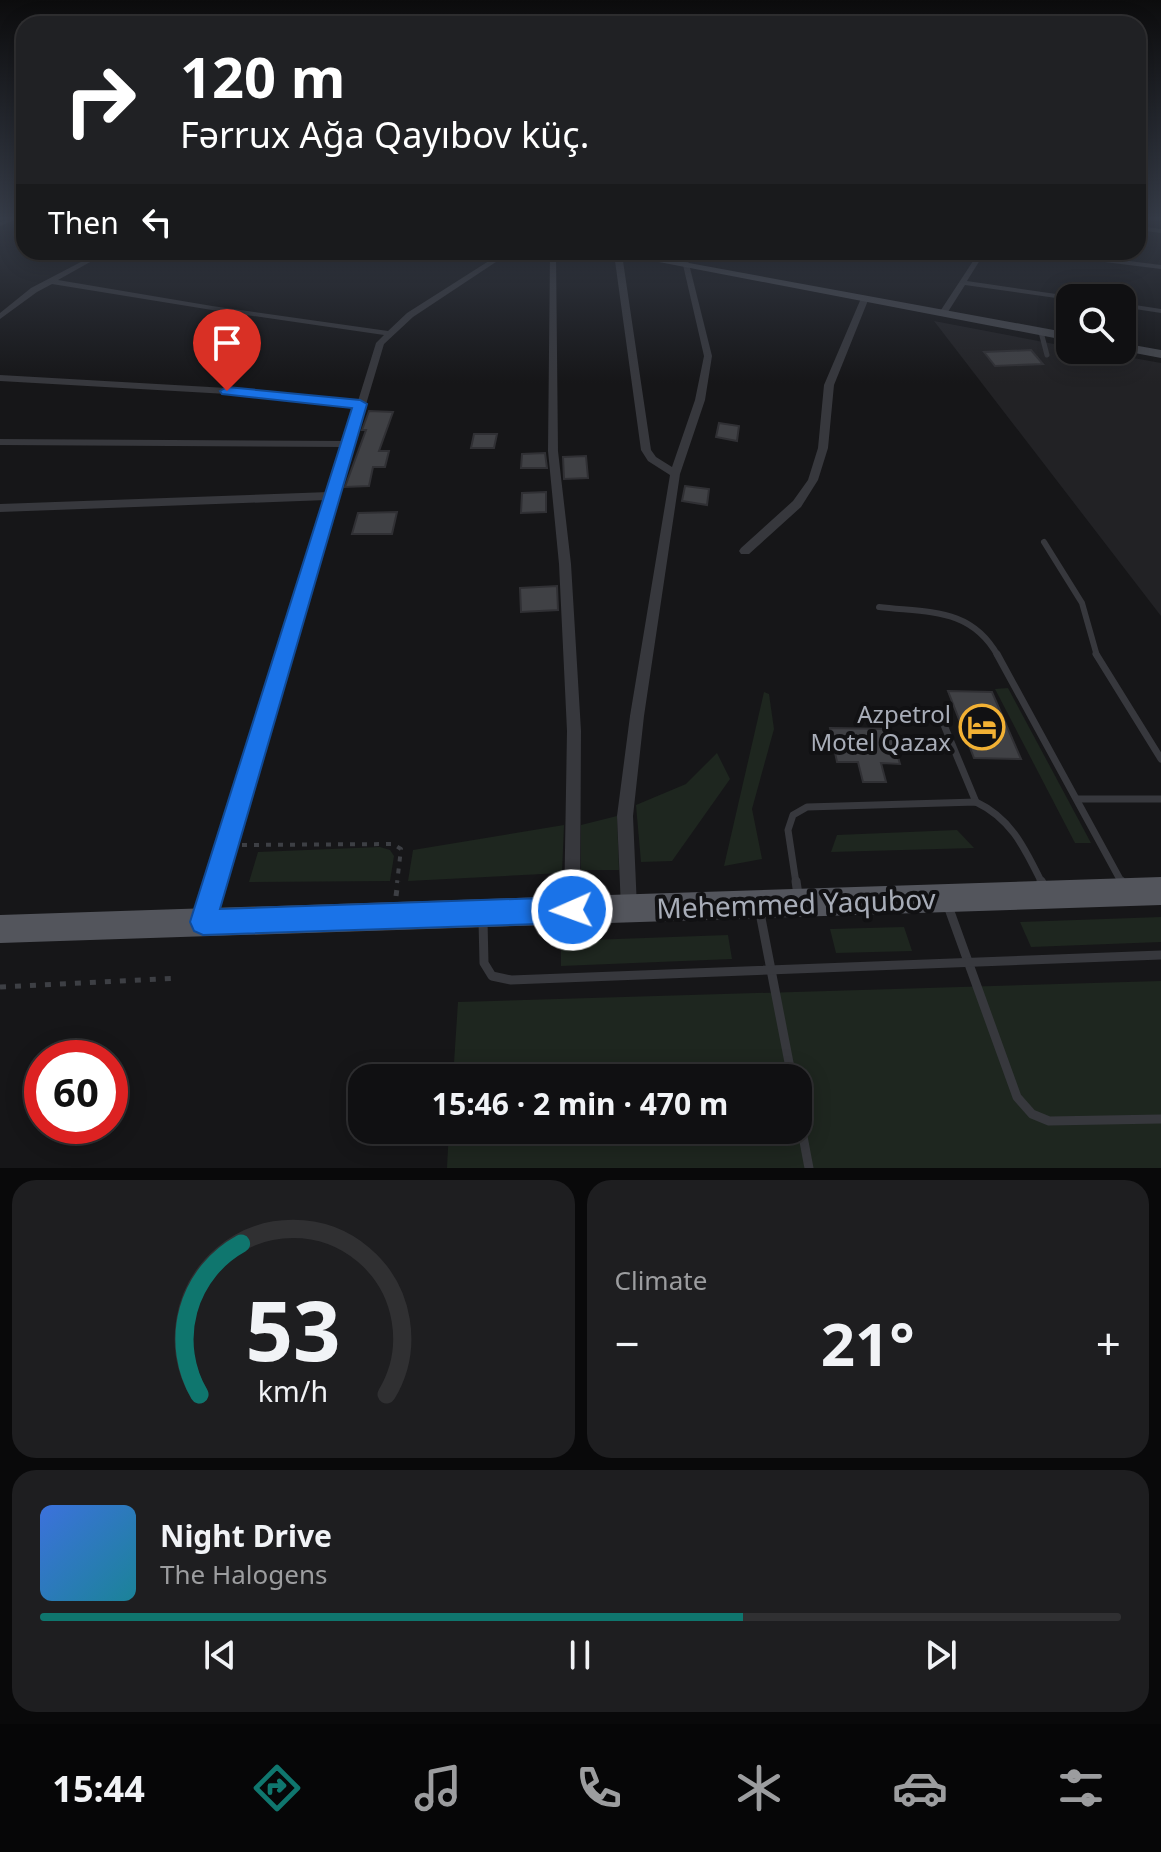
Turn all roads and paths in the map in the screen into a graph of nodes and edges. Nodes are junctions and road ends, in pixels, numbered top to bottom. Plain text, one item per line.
1 (62, 275) edge
2 (473, 275) edge
3 (553, 275) edge
4 (621, 275) edge
5 (688, 275) edge
6 (758, 275) edge
7 (967, 275) edge
8 (50, 281) junction
9 (962, 282) junction
10 (1056, 296) edge
11 (865, 298) junction
12 (1136, 307) edge
13 (1161, 311) edge
14 (943, 313) junction
15 (0, 317) edge
16 (1041, 332) junction
17 (388, 333) junction
18 (1056, 335) edge
19 (1136, 350) edge
20 (1161, 354) edge
21 (1047, 355) dead end
22 (0, 378) edge
23 (360, 404) junction
24 (0, 442) edge
25 (348, 444) junction
26 (675, 474) junction
27 (332, 496) junction
28 (0, 508) edge
29 (1044, 542) dead end
30 (745, 551) dead end
31 (879, 607) dead end
32 (939, 713) dead end
33 (1161, 759) edge
34 (1077, 799) junction
35 (1161, 799) edge
36 (976, 802) junction
37 (226, 846) junction
38 (1161, 891) edge
39 (1127, 892) junction
40 (1048, 894) junction
41 (946, 898) junction
42 (799, 903) junction
43 (759, 904) junction
44 (629, 908) junction
45 (572, 910) junction
46 (483, 913) junction
47 (392, 916) junction
48 (203, 922) junction
49 (0, 929) edge
50 (1161, 955) edge
51 (969, 963) junction
52 (772, 970) junction
53 (179, 978) dead end
54 (0, 987) edge
55 (789, 1064) edge
56 (1161, 1119) edge
57 (804, 1144) edge
58 (809, 1168) edge

1 - 8 street
2 - 17 street
3 - 45 street
4 - 26 street
5 - 26 street
6 - 11 street
7 - 9 street
8 - 15 street
8 - 17 street
9 - 10 street
9 - 14 street
11 - 14 street
11 - 30 street
12 - 13 street
14 - 16 street
16 - 18 street
16 - 21 lane
17 - 23 street
19 - 20 street
22 - 23 street
23 - 25 street
24 - 25 street
25 - 27 street
26 - 44 street
27 - 28 street
27 - 37 street
29 - 33 lane
31 - 34 lane
32 - 36 lane
34 - 35 lane
34 - 39 lane
36 - 40 lane
36 - 42 lane
37 - 47 path
37 - 48 street
38 - 39 main road, Mehemmed Yaqubov
39 - 40 main road, Mehemmed Yaqubov
40 - 41 main road, Mehemmed Yaqubov
41 - 42 main road, Mehemmed Yaqubov
41 - 51 lane
42 - 43 main road, Mehemmed Yaqubov
43 - 44 main road, Mehemmed Yaqubov
43 - 52 lane
44 - 45 main road, Mehemmed Yaqubov
45 - 46 main road, Mehemmed Yaqubov
46 - 47 main road, Mehemmed Yaqubov
46 - 52 lane
47 - 48 main road, Mehemmed Yaqubov
48 - 49 main road, Mehemmed Yaqubov
50 - 51 lane
51 - 52 lane
51 - 56 lane
52 - 55 lane
53 - 54 path
57 - 58 lane

